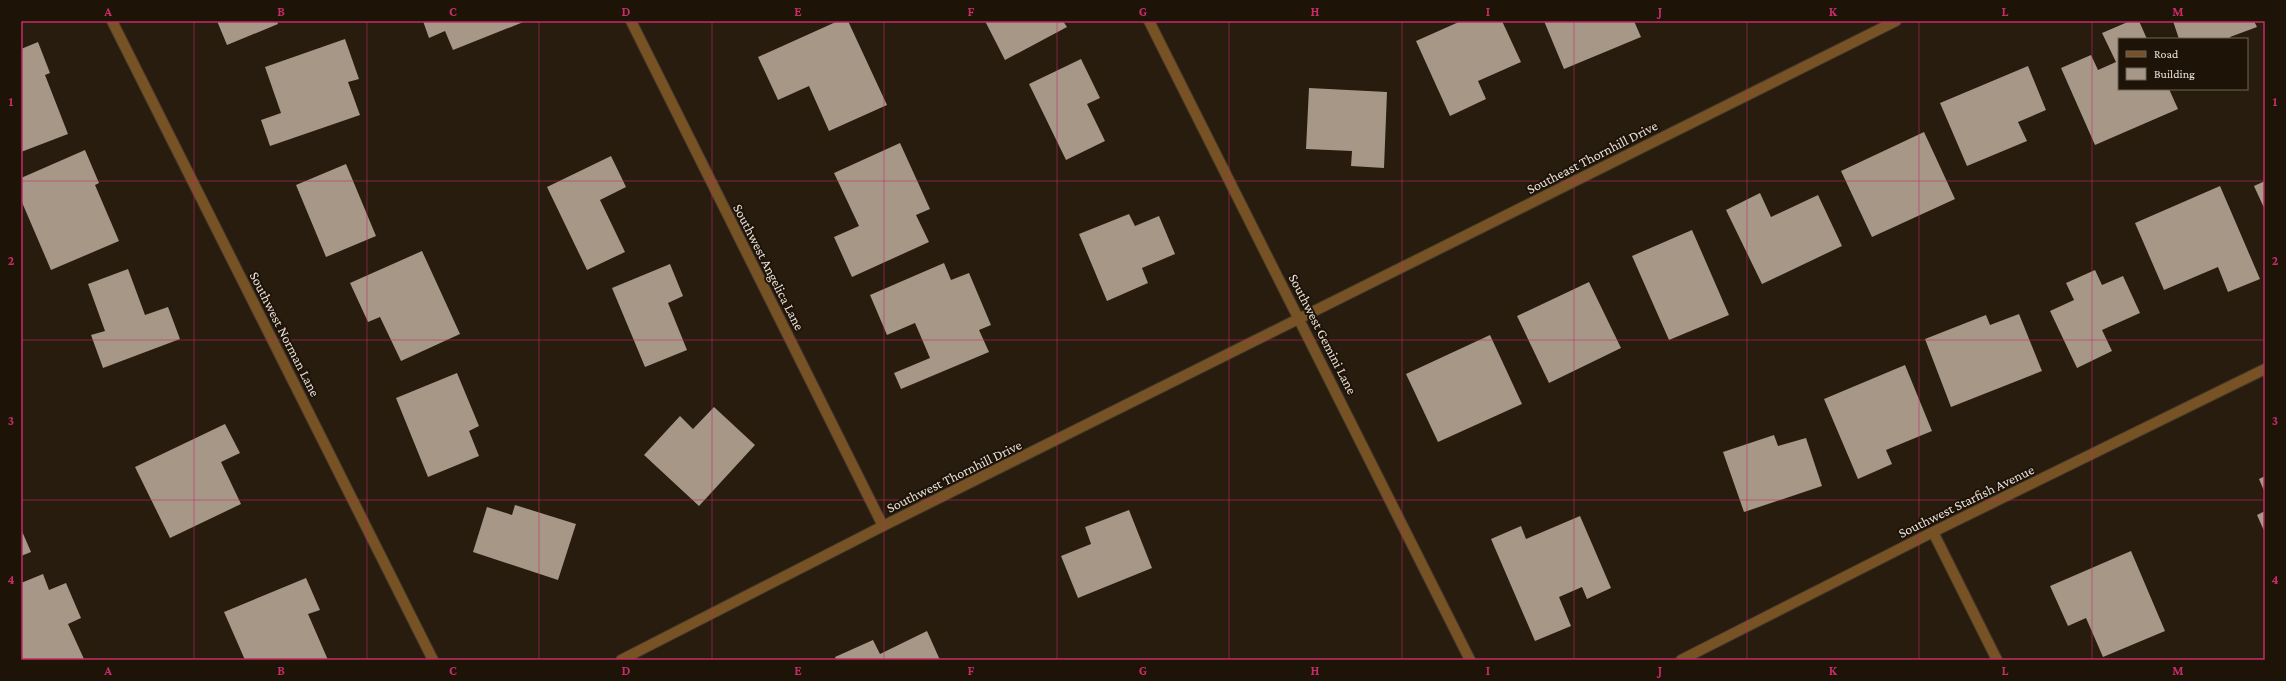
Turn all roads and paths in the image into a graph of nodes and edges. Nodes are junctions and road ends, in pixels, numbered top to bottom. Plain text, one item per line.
1 (112, 21) edge
2 (631, 21) edge
3 (1149, 21) edge
4 (1896, 21) edge
5 (1300, 318) junction
6 (2265, 369) edge
7 (883, 526) junction
8 (1933, 532) junction
9 (433, 660) edge
10 (621, 660) edge
11 (1470, 660) edge
12 (1681, 660) edge
13 (1997, 660) edge

1 - 9 street, Southwest Norman Lane
2 - 7 street, Southwest Angelica Lane
3 - 5 street, Southwest Gemini Lane
4 - 5 street, Southeast Thornhill Drive
5 - 7 street, Southwest Thornhill Drive
5 - 11 street, Southwest Gemini Lane
6 - 8 street, Southwest Starfish Avenue
7 - 10 street, Southwest Thornhill Drive
8 - 12 street, Southwest Starfish Avenue
8 - 13 street

